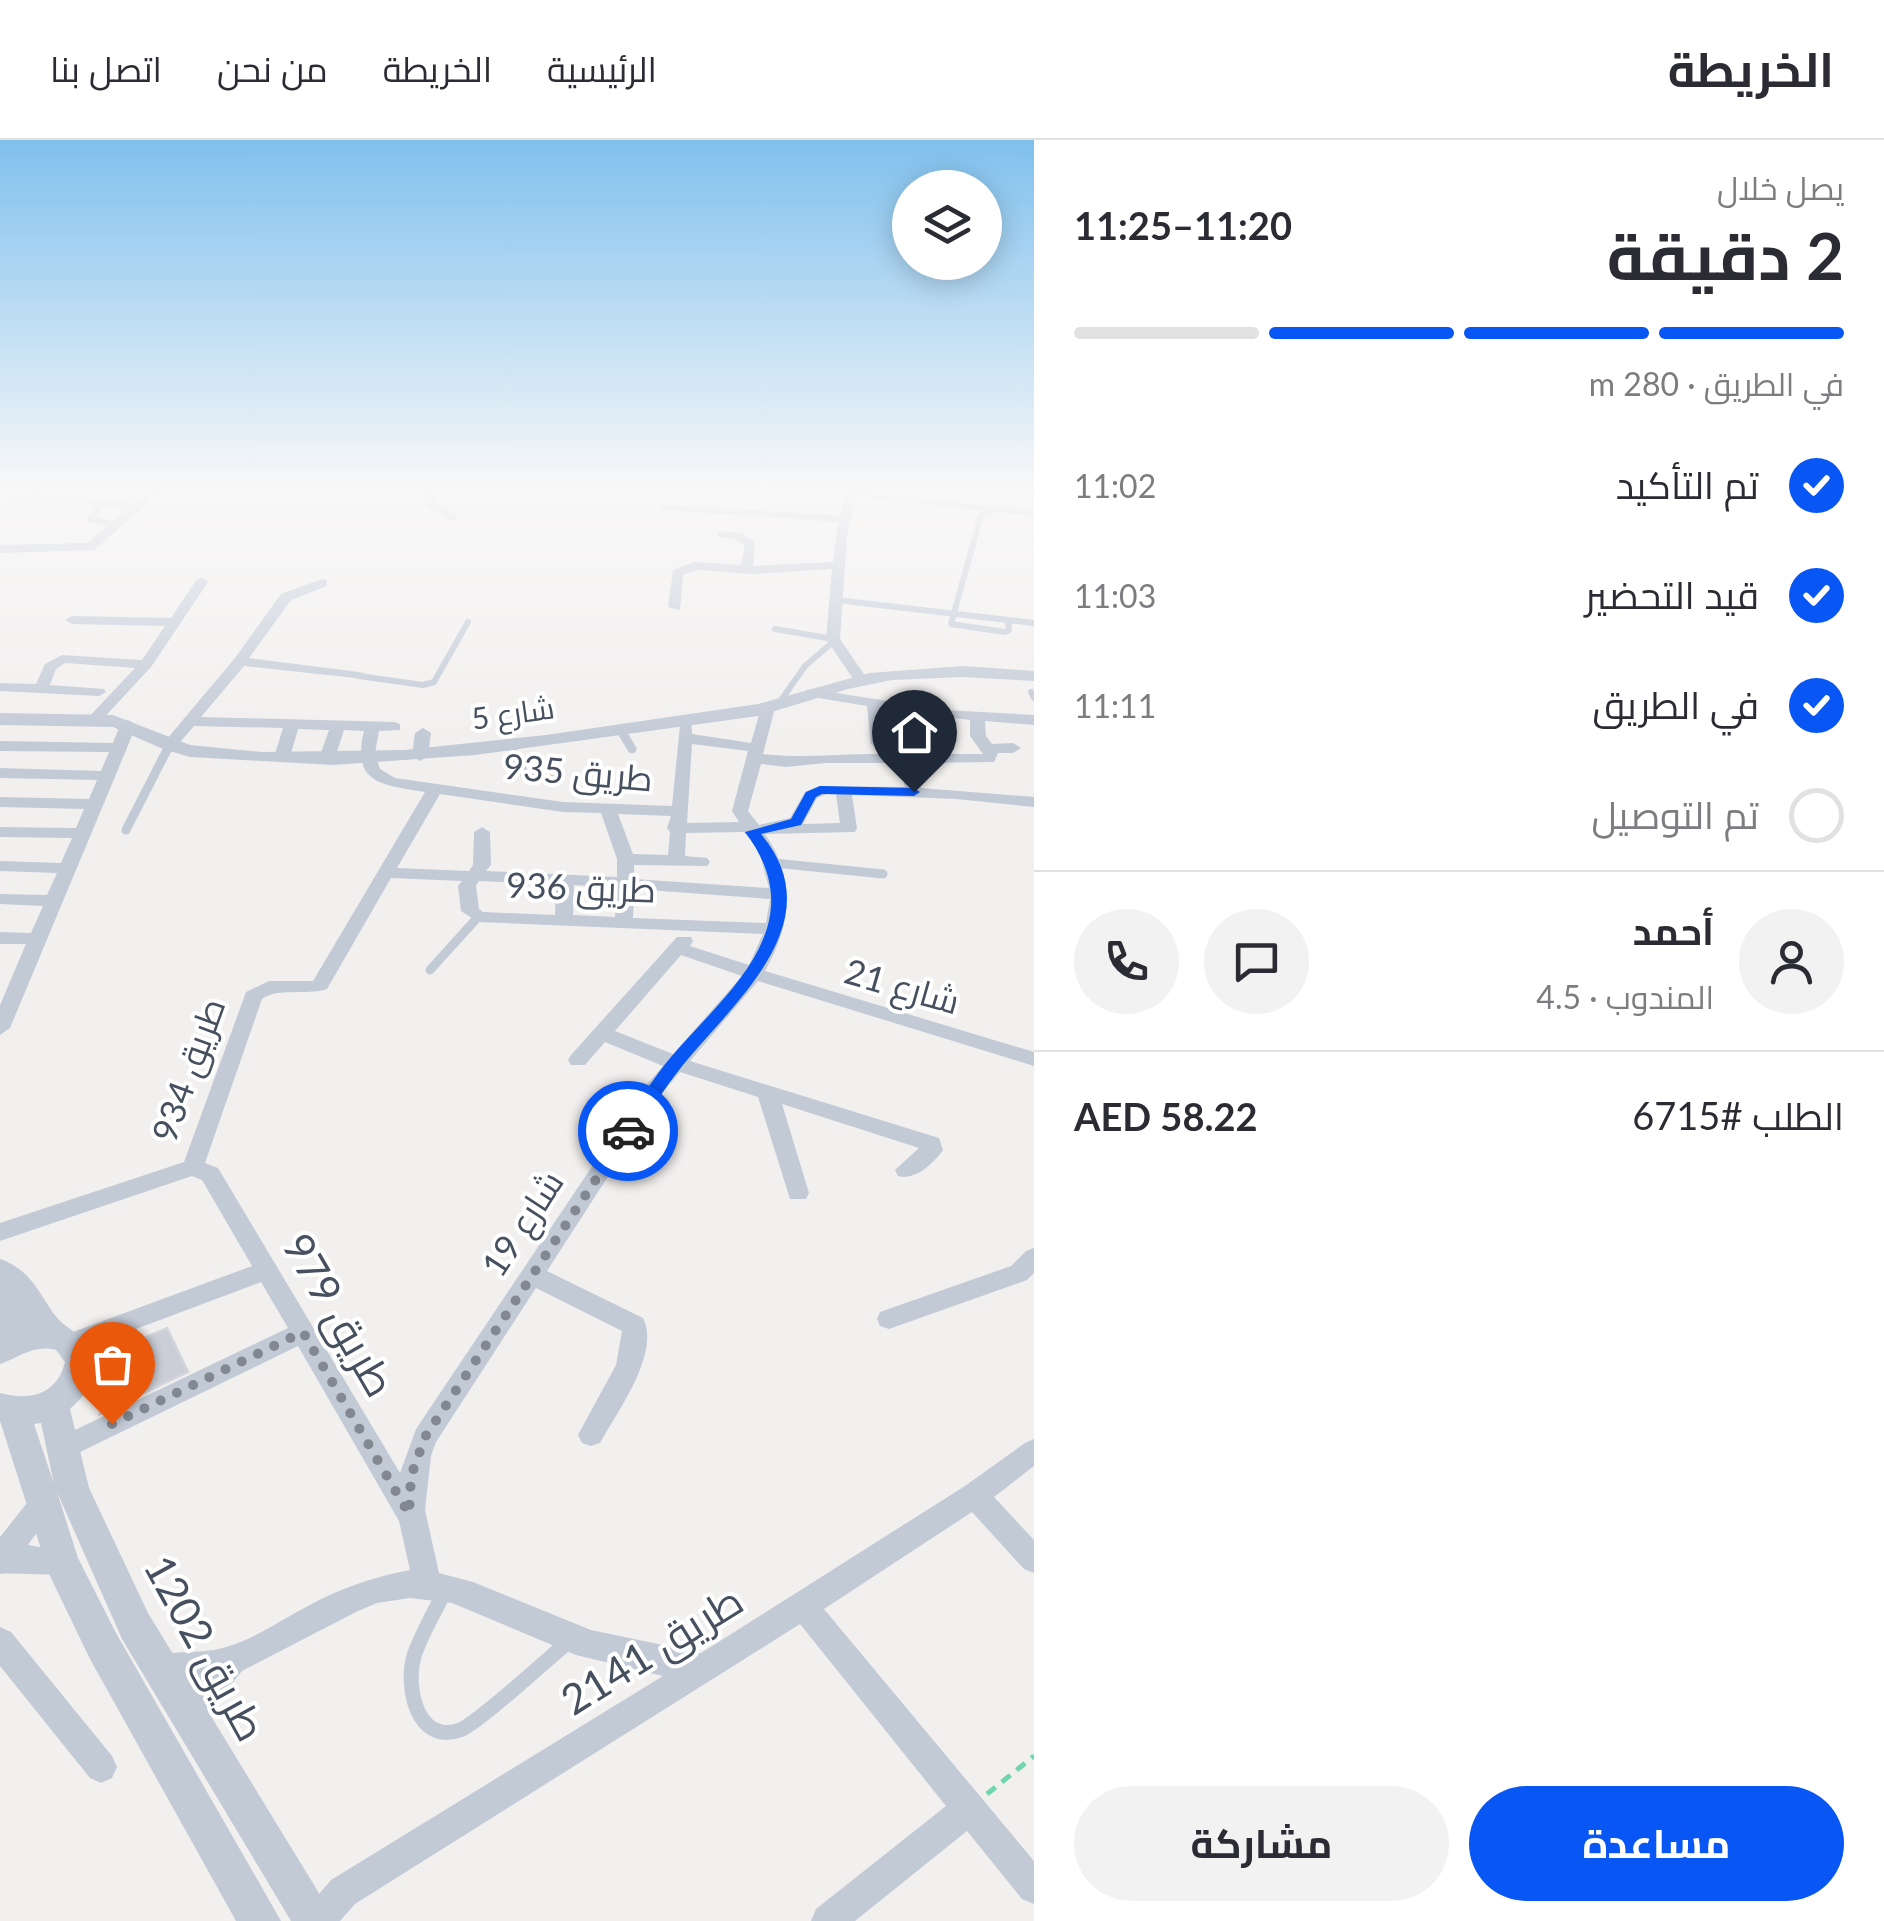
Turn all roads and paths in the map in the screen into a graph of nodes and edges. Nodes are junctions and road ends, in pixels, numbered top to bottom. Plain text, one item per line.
1 (677, 574) edge
2 (839, 574) edge
3 (965, 574) edge
4 (202, 582) dead end
5 (322, 583) dead end
6 (836, 600) junction
7 (674, 607) dead end
8 (954, 614) junction
9 (72, 620) dead end
10 (174, 622) junction
11 (468, 622) dead end
12 (1034, 623) edge
13 (776, 629) dead end
14 (834, 640) junction
15 (240, 661) junction
16 (146, 664) junction
17 (359, 676) joint
18 (861, 680) junction
19 (0, 688) edge
20 (42, 688) junction
21 (1033, 688) edge
22 (99, 692) dead end
23 (811, 692) junction
24 (874, 704) junction
25 (772, 707) junction
26 (686, 718) junction
27 (977, 718) junction
28 (0, 720) edge
29 (94, 720) junction
30 (1034, 720) edge
31 (192, 721) junction
32 (128, 724) junction
33 (292, 724) junction
34 (338, 726) junction
35 (372, 727) junction
36 (395, 727) dead end
37 (620, 729) junction
38 (423, 733) dead end
39 (685, 738) junction
40 (0, 746) edge
41 (169, 746) junction
42 (510, 746) junction
43 (119, 748) junction
44 (1013, 748) dead end
45 (632, 749) dead end
46 (987, 750) junction
47 (755, 753) junction
48 (420, 756) junction
49 (282, 757) junction
50 (327, 758) junction
51 (365, 758) junction
52 (906, 760) junction
53 (0, 772) edge
54 (107, 776) junction
55 (556, 780) dead end
56 (435, 788) junction
57 (843, 790) junction
58 (914, 792) junction
59 (0, 802) edge
60 (1034, 802) edge
61 (95, 804) junction
62 (608, 810) junction
63 (677, 820) junction
64 (126, 830) dead end
65 (758, 830) junction
66 (0, 832) edge
67 (482, 832) dead end
68 (83, 833) junction
69 (626, 859) junction
70 (676, 861) junction
71 (700, 862) dead end
72 (774, 863) junction
73 (0, 866) edge
74 (68, 868) junction
75 (386, 874) junction
76 (882, 874) dead end
77 (472, 877) junction
78 (565, 879) junction
79 (625, 884) junction
80 (779, 894) junction
81 (0, 900) edge
82 (54, 901) junction
83 (478, 917) junction
84 (564, 919) junction
85 (624, 922) junction
86 (699, 925) junction
87 (776, 928) junction
88 (0, 938) edge
89 (38, 939) junction
90 (678, 948) junction
91 (430, 970) dead end
92 (0, 976) edge
93 (753, 976) junction
94 (22, 977) junction
95 (1, 1021) edge
96 (602, 1033) junction
97 (1034, 1059) edge
98 (578, 1060) dead end
99 (675, 1063) junction
100 (768, 1094) junction
101 (193, 1167) junction
102 (906, 1170) dead end
103 (798, 1193) dead end
104 (0, 1232) edge
105 (1034, 1256) edge
106 (266, 1270) junction
107 (0, 1272) edge
108 (534, 1276) junction
109 (889, 1319) dead end
110 (303, 1332) junction
111 (63, 1339) junction
112 (6, 1347) edge
113 (53, 1404) junction
114 (7, 1410) edge
115 (591, 1435) dead end
116 (65, 1447) junction
117 (1034, 1450) edge
118 (975, 1495) junction
119 (44, 1503) junction
120 (409, 1514) junction
121 (0, 1560) edge
122 (1034, 1560) edge
123 (62, 1562) junction
124 (437, 1586) junction
125 (804, 1606) junction
126 (572, 1639) junction
127 (0, 1642) edge
128 (103, 1646) junction
129 (230, 1664) junction
130 (703, 1668) junction
131 (162, 1669) junction
132 (188, 1714) junction
133 (1034, 1756) edge
134 (101, 1767) dead end
135 (968, 1810) junction
136 (1034, 1888) edge
137 (260, 1921) edge
138 (316, 1921) edge
139 (828, 1921) edge

1 - 7 street
2 - 6 street
3 - 8 lane
4 - 10 street
5 - 15 street
6 - 8 lane
6 - 14 street
8 - 12 lane
9 - 10 street
10 - 16 street
11 - 17 lane
13 - 14 lane
14 - 18 street
14 - 25 lane
15 - 17 street
15 - 31 street
16 - 20 street
16 - 29 street
18 - 21 street, شارع 5
18 - 23 street, شارع 5
19 - 20 street
20 - 22 street
23 - 24 street
23 - 25 street, شارع 5
24 - 27 street
24 - 52 street
25 - 26 street, شارع 5
25 - 47 street
26 - 37 street, شارع 5
26 - 39 street
27 - 30 street
27 - 46 street
28 - 29 street, شارع 5
29 - 32 street, شارع 5
31 - 33 street
31 - 41 street
32 - 41 street, شارع 5
32 - 43 street
33 - 34 street
33 - 49 street
34 - 35 street
34 - 50 street
35 - 36 street
35 - 51 street
37 - 42 street, شارع 5
37 - 45 lane
38 - 48 street
39 - 47 street
39 - 63 street
40 - 43 street
41 - 49 street, شارع 5
41 - 64 lane
42 - 48 street, شارع 5
42 - 55 lane
43 - 54 street
44 - 46 street
46 - 52 street
47 - 52 street
47 - 65 street
48 - 51 street, شارع 5
49 - 50 street, شارع 5
50 - 51 street, شارع 5
51 - 56 street, طريق 935
52 - 58 street
53 - 54 street
54 - 61 street
56 - 62 street, طريق 935
56 - 75 street, طريق 934
57 - 58 street
57 - 65 street
57 - 65 street, طريق 935
58 - 60 street
59 - 61 street
61 - 68 street
62 - 63 street, طريق 935
62 - 69 street
63 - 65 street, طريق 935
63 - 70 street
65 - 72 street, شارع 19
66 - 68 street
67 - 77 street, طريق 936
68 - 74 street
69 - 70 street
69 - 79 street
70 - 71 street
72 - 76 lane
72 - 80 street, شارع 19
73 - 74 street
74 - 82 street
75 - 77 street
75 - 101 street, طريق 934
77 - 78 street
77 - 83 street, طريق 936
78 - 79 street
78 - 84 street
79 - 80 street
79 - 85 street
80 - 87 street, شارع 19
81 - 82 street
82 - 89 street
83 - 84 street, طريق 936
83 - 91 lane
84 - 85 street, طريق 936
85 - 86 street, طريق 936
86 - 87 street, طريق 936
86 - 90 street
87 - 93 street, شارع 19
88 - 89 street
89 - 94 street
90 - 93 street, شارع 21
90 - 96 street
92 - 94 street
93 - 97 street, شارع 21
93 - 99 street, شارع 19
94 - 95 street
96 - 98 street
96 - 99 street
99 - 100 street
99 - 108 street, شارع 19
100 - 102 street
100 - 103 street
101 - 104 street, طريق 934
101 - 106 street, طريق 979
105 - 109 street
106 - 110 street, طريق 979
106 - 111 street
107 - 111 street
107 - 112 street
108 - 115 street
108 - 120 street, شارع 19
110 - 116 street
110 - 120 street, طريق 979
111 - 112 street
111 - 113 street
113 - 114 street
113 - 116 street, طريق 1202
114 - 119 street
116 - 131 street, طريق 1202
117 - 118 street, طريق 2141
118 - 122 street
118 - 125 street, طريق 2141
119 - 121 street
119 - 123 street
120 - 124 street, شارع 19
121 - 123 street
123 - 128 street
124 - 126 street
124 - 126 lane
124 - 129 street
125 - 130 street, طريق 2141
125 - 135 street
126 - 130 street
127 - 134 street
128 - 132 street
128 - 137 street
129 - 131 street
129 - 132 street
130 - 138 street, طريق 2141
131 - 132 street, طريق 1202
132 - 138 street, طريق 1202
133 - 135 path
135 - 136 street
135 - 139 street

